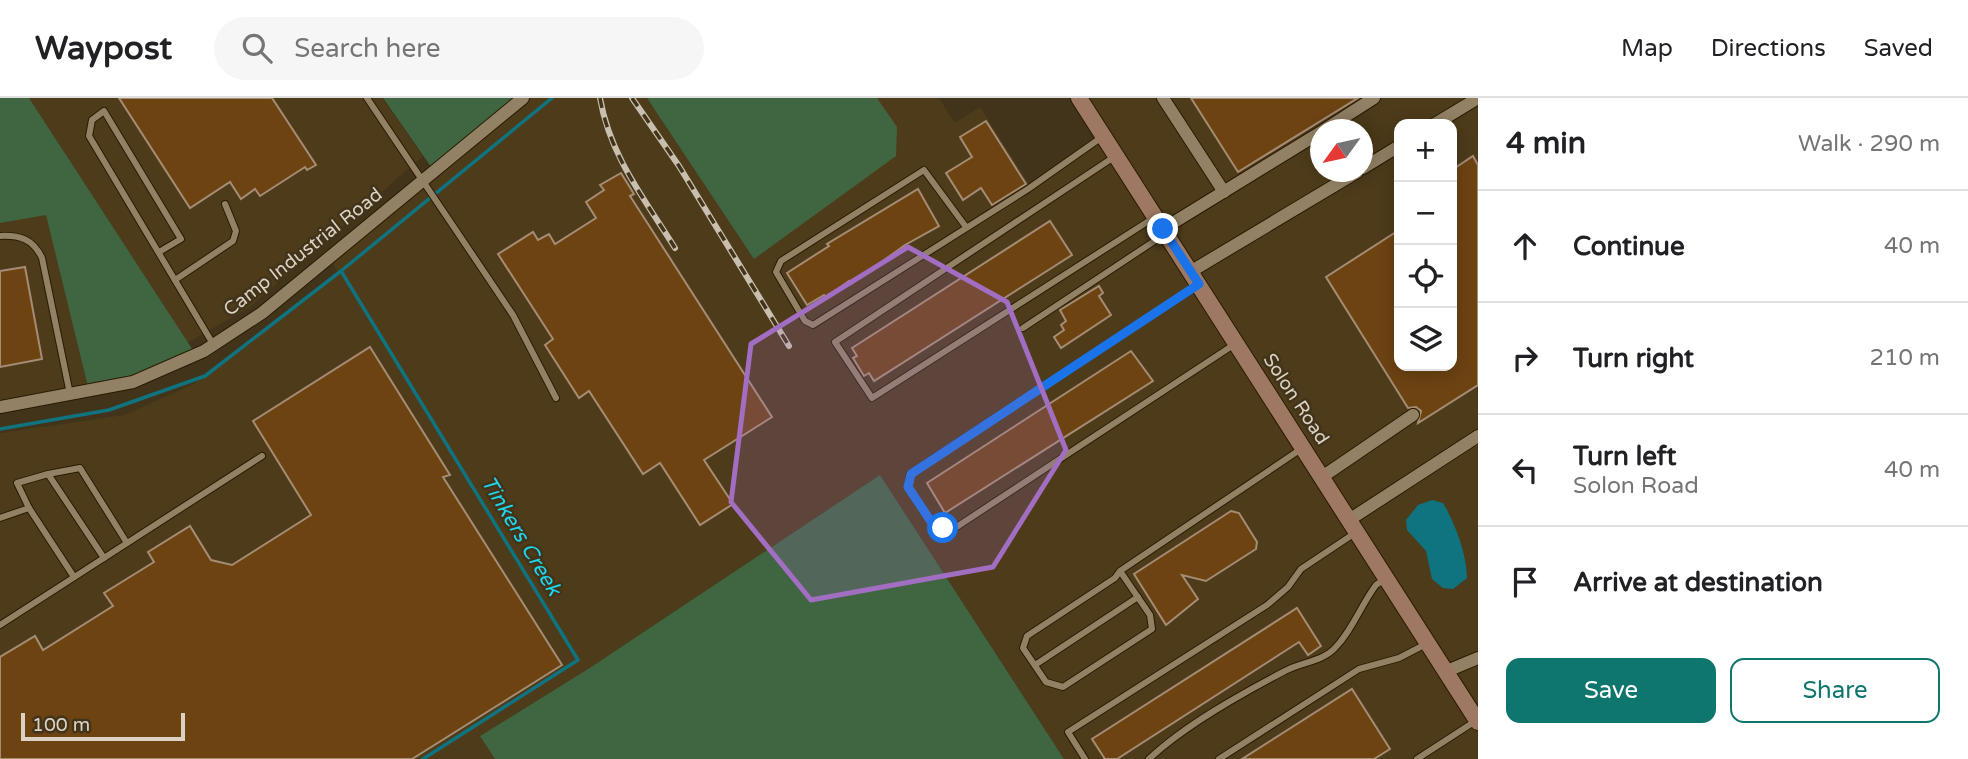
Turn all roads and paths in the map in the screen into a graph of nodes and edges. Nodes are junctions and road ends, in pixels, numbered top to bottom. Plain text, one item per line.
1 (366, 98) edge
2 (523, 98) edge
3 (1079, 98) edge
4 (1163, 98) edge
5 (1374, 98) edge
6 (1478, 98) edge
7 (1341, 119) edge
8 (1443, 119) edge
9 (1103, 136) junction
10 (1310, 138) edge
11 (1394, 149) edge
12 (1115, 156) junction
13 (1373, 162) edge
14 (423, 180) junction
15 (1342, 182) edge
16 (1224, 192) junction
17 (225, 204) dead end
18 (966, 227) junction
19 (1162, 227) junction
20 (0, 236) edge
21 (159, 253) junction
22 (1195, 278) junction
23 (175, 280) junction
24 (1023, 328) dead end
25 (214, 344) junction
26 (1237, 344) junction
27 (70, 394) junction
28 (556, 398) dead end
29 (0, 407) edge
30 (1413, 415) dead end
31 (1478, 436) edge
32 (1303, 447) junction
33 (262, 456) dead end
34 (48, 474) junction
35 (1322, 477) junction
36 (29, 508) junction
37 (0, 518) edge
38 (1353, 526) junction
39 (127, 543) junction
40 (104, 558) junction
41 (1119, 571) junction
42 (74, 577) junction
43 (1386, 578) junction
44 (1138, 597) junction
45 (0, 625) edge
46 (1428, 643) junction
47 (1478, 658) edge
48 (1035, 665) junction
49 (1447, 671) junction
50 (1477, 721) edge
51 (1085, 759) edge
52 (1149, 759) edge
53 (1219, 759) edge
54 (1417, 759) edge

1 - 14 lane
2 - 14 street, Camp Industrial Road
3 - 9 street, Solon Road
4 - 16 street
5 - 7 street
6 - 8 street
9 - 12 street, Solon Road
9 - 18 lane
10 - 16 street
11 - 13 street
12 - 19 street, Solon Road
12 - 19 lane
14 - 25 street, Camp Industrial Road
14 - 28 lane
15 - 22 street
16 - 19 street
17 - 23 lane
18 - 18 lane
19 - 22 street, Solon Road
19 - 24 lane
20 - 27 lane
21 - 21 lane
21 - 23 lane
22 - 26 street, Solon Road
22 - 26 lane
23 - 25 lane
25 - 27 street, Camp Industrial Road
26 - 32 street, Solon Road
27 - 29 street, Camp Industrial Road
30 - 35 street
31 - 38 street
32 - 35 street, Solon Road
32 - 41 lane
33 - 39 lane
34 - 36 lane
34 - 39 lane
34 - 40 lane
35 - 38 street, Solon Road
36 - 37 lane
36 - 42 lane
38 - 43 street, Solon Road
38 - 51 lane
39 - 40 lane
40 - 42 lane
41 - 44 lane
41 - 48 lane
42 - 45 lane
43 - 46 street, Solon Road
43 - 52 lane
44 - 48 lane
44 - 48 lane
46 - 49 street, Solon Road
46 - 53 lane
47 - 49 street
49 - 50 street, Solon Road
50 - 54 lane

